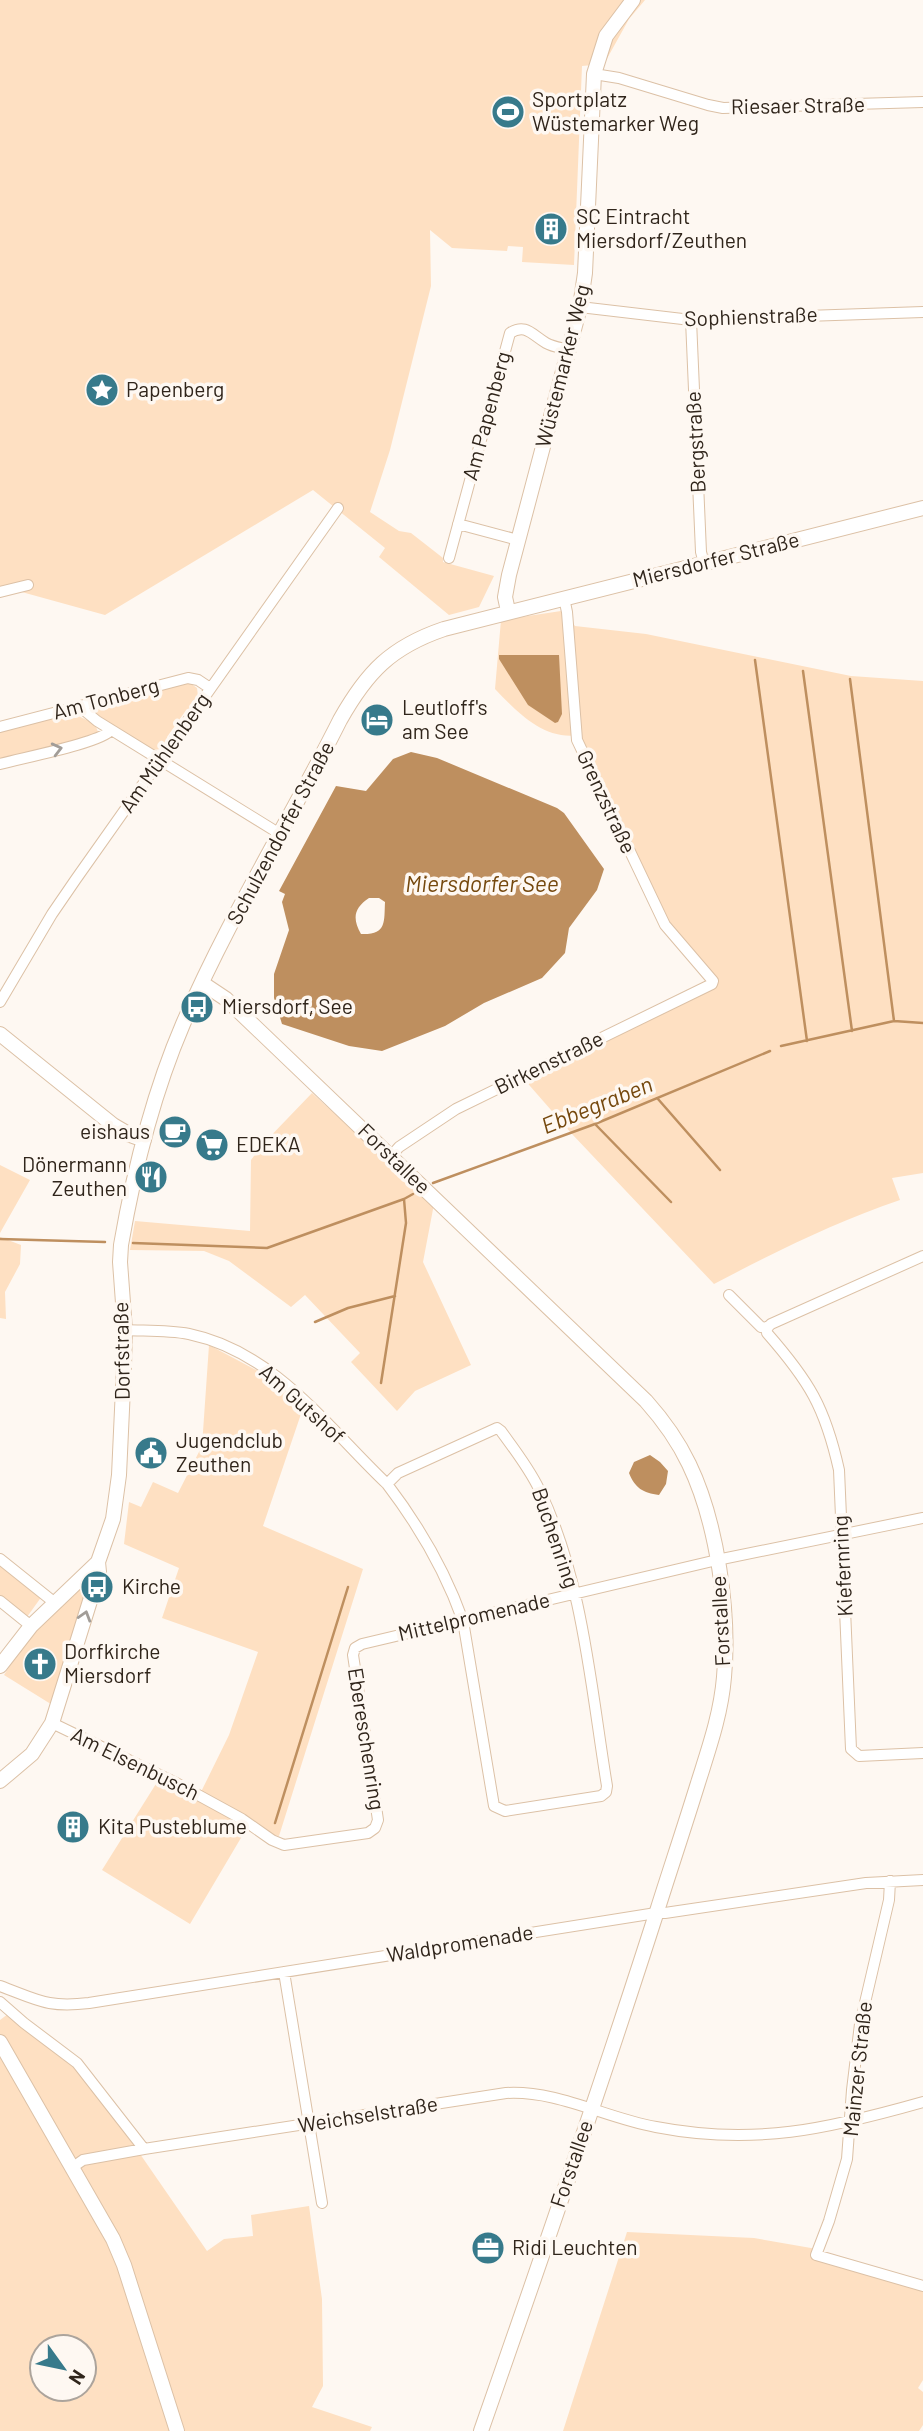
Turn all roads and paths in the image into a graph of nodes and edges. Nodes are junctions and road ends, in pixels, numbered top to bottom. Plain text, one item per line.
1 (633, 0) edge
2 (594, 74) junction
3 (923, 102) edge
4 (580, 307) junction
5 (923, 312) edge
6 (691, 320) junction
7 (569, 350) junction
8 (338, 508) dead end
9 (923, 508) edge
10 (458, 524) junction
11 (518, 540) junction
12 (449, 558) dead end
13 (704, 563) junction
14 (28, 585) dead end
15 (0, 592) edge
16 (564, 598) junction
17 (509, 611) junction
18 (210, 688) junction
19 (79, 706) junction
20 (0, 727) edge
21 (111, 730) junction
22 (160, 760) junction
23 (0, 764) edge
24 (280, 834) junction
25 (713, 981) joint
26 (202, 984) junction
27 (0, 1002) edge
28 (0, 1034) edge
29 (144, 1140) junction
30 (391, 1156) junction
31 (923, 1256) edge
32 (729, 1295) dead end
33 (766, 1328) junction
34 (125, 1330) junction
35 (387, 1484) junction
36 (923, 1518) edge
37 (842, 1534) junction
38 (0, 1559) edge
39 (717, 1560) junction
40 (98, 1562) junction
41 (575, 1593) junction
42 (0, 1601) edge
43 (55, 1603) junction
44 (463, 1621) junction
45 (31, 1626) junction
46 (355, 1648) joint
47 (0, 1666) edge
48 (52, 1723) junction
49 (923, 1753) edge
50 (0, 1781) edge
51 (255, 1827) joint
52 (923, 1880) edge
53 (890, 1881) junction
54 (656, 1913) junction
55 (284, 1972) junction
56 (0, 1986) edge
57 (0, 2002) edge
58 (0, 2042) edge
59 (923, 2102) edge
60 (590, 2110) junction
61 (851, 2123) junction
62 (308, 2124) junction
63 (144, 2149) junction
64 (73, 2167) junction
65 (322, 2203) dead end
66 (923, 2286) edge
67 (177, 2431) edge
68 (481, 2431) edge

1 - 2 main road, Wüstemarker Weg
2 - 3 street, Riesaer Straße
2 - 4 main road, Wüstemarker Weg
4 - 6 street, Sophienstraße
4 - 7 main road, Wüstemarker Weg
5 - 6 street, Sophienstraße
6 - 13 street, Bergstraße
7 - 10 street, Am Papenberg
7 - 11 main road, Wüstemarker Weg
8 - 18 street, Am Mühlenberg
9 - 13 main road, Miersdorfer Straße
10 - 11 street
10 - 12 street, Am Papenberg
11 - 17 main road, Wüstemarker Weg
13 - 16 main road, Miersdorfer Straße
14 - 15 street
16 - 17 main road, Miersdorfer Straße
16 - 25 street, Grenzstraße
17 - 24 main road, Schulzendorfer Straße
18 - 19 street, Am Tonberg
18 - 22 street, Am Mühlenberg
19 - 20 street, Am Tonberg
19 - 21 street
21 - 22 street
23 -> 21 street, Am Tonberg
22 - 24 street
22 - 27 street, Am Mühlenberg
24 - 26 main road, Schulzendorfer Straße
25 - 30 street, Birkenstraße
26 - 29 main road, Schulzendorfer Straße
26 - 30 main road, Forstallee
28 - 29 main road
29 - 34 main road, Dorfstraße
30 - 39 main road, Forstallee
31 - 33 street
32 - 33 street, Kiefernring
33 - 37 street, Kiefernring
34 - 35 street, Am Gutshof
34 - 40 main road, Dorfstraße
35 - 41 street, Buchenring
35 - 44 street, Buchenring
36 - 37 street, Mittelpromenade
37 - 39 street, Mittelpromenade
37 - 49 street, Kiefernring
38 - 43 street
39 - 41 street, Mittelpromenade
39 - 54 main road, Forstallee
40 - 43 main road, Dorfstraße
48 -> 40 main road, Dorfstraße
41 - 44 street, Mittelpromenade
41 - 44 street, Buchenring
42 - 45 street
43 - 45 main road, Dorfstraße
44 - 46 street, Mittelpromenade
45 - 47 main road, Dorfstraße
46 - 51 street, Ebereschenring
48 - 50 main road, Dorfstraße
48 - 51 street, Am Elsenbusch
52 - 53 street, Waldpromenade
53 - 54 street, Waldpromenade
53 - 61 street, Mainzer Straße
54 - 55 street, Waldpromenade
54 - 60 main road, Forstallee
55 - 56 street, Waldpromenade
55 - 62 street
57 - 63 street
58 - 64 main road
59 - 61 street, Weichselstraße
60 - 61 street, Weichselstraße
60 - 62 street, Weichselstraße
60 - 68 main road, Forstallee
61 - 66 street, Mainzer Straße
62 - 63 street, Weichselstraße
62 - 65 street
63 - 64 street, Weichselstraße
64 - 67 main road

